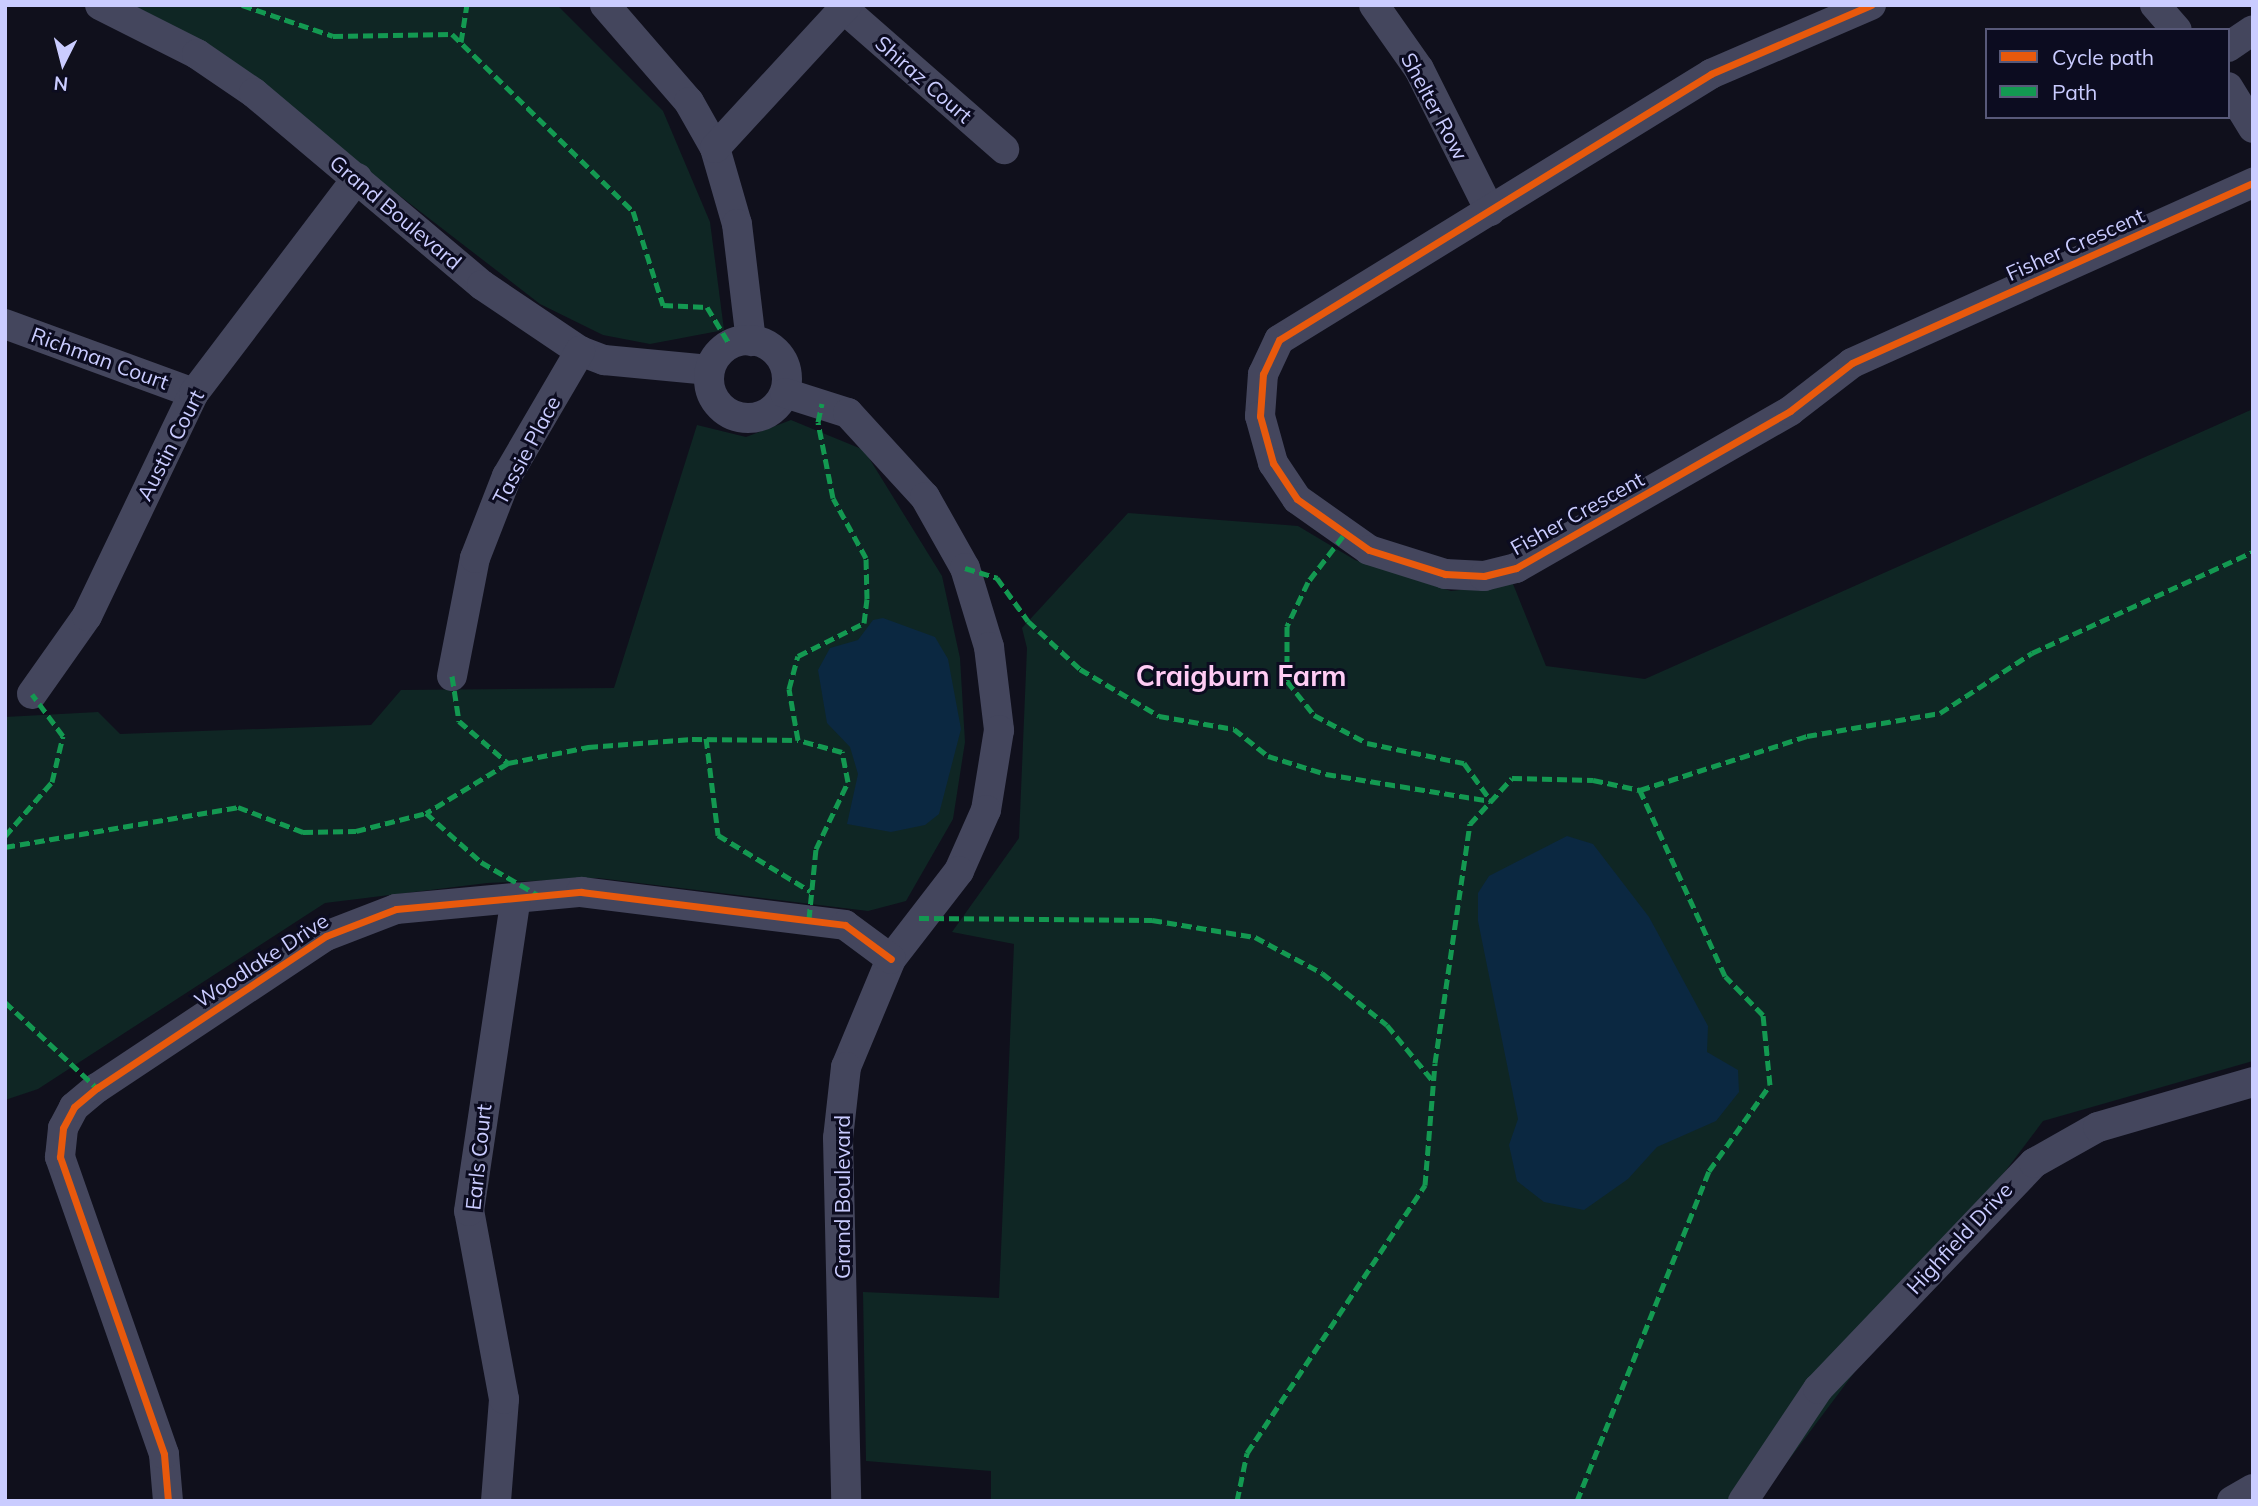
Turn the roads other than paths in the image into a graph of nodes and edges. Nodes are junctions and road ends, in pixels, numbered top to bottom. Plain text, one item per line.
1 (100, 5) edge
2 (605, 5) edge
3 (1374, 5) edge
4 (1871, 5) edge
5 (2155, 5) edge
6 (846, 7) edge
7 (2175, 28) edge
8 (2253, 30) edge
9 (2230, 46) edge
10 (2230, 90) edge
11 (2253, 128) edge
12 (715, 148) junction
13 (1003, 149) dead end
14 (357, 178) junction
15 (2253, 183) edge
16 (1490, 211) junction
17 (5, 324) edge
18 (751, 341) junction
19 (580, 351) junction
20 (710, 370) junction
21 (194, 393) junction
22 (785, 393) junction
23 (453, 676) dead end
24 (32, 694) dead end
25 (516, 897) junction
26 (891, 959) junction
27 (2253, 1082) edge
28 (2253, 1489) edge
29 (164, 1500) edge
30 (496, 1501) edge
31 (846, 1501) edge
32 (1743, 1501) edge
33 (2232, 1501) edge

1 - 14 street, Grand Boulevard
2 - 12 street
3 - 16 street, Shelter Row
4 - 16 street, Fisher Crescent
5 - 7 street
6 - 12 street
6 - 13 street, Shiraz Court
8 - 9 street
10 - 11 street
12 - 18 street
14 - 19 street, Grand Boulevard
14 - 21 street, Austin Court
15 - 16 street, Fisher Crescent
17 - 21 street, Richman Court
18 - 20 street
18 - 22 street
19 - 20 street, Grand Boulevard
19 - 23 street, Tassie Place
20 - 22 street
21 - 24 street, Austin Court
22 - 26 street, Grand Boulevard
25 - 26 street, Woodlake Drive
25 - 29 street, Woodlake Drive
25 - 30 street, Earls Court
26 - 31 street, Grand Boulevard
27 - 32 street, Highfield Drive
28 - 33 street

